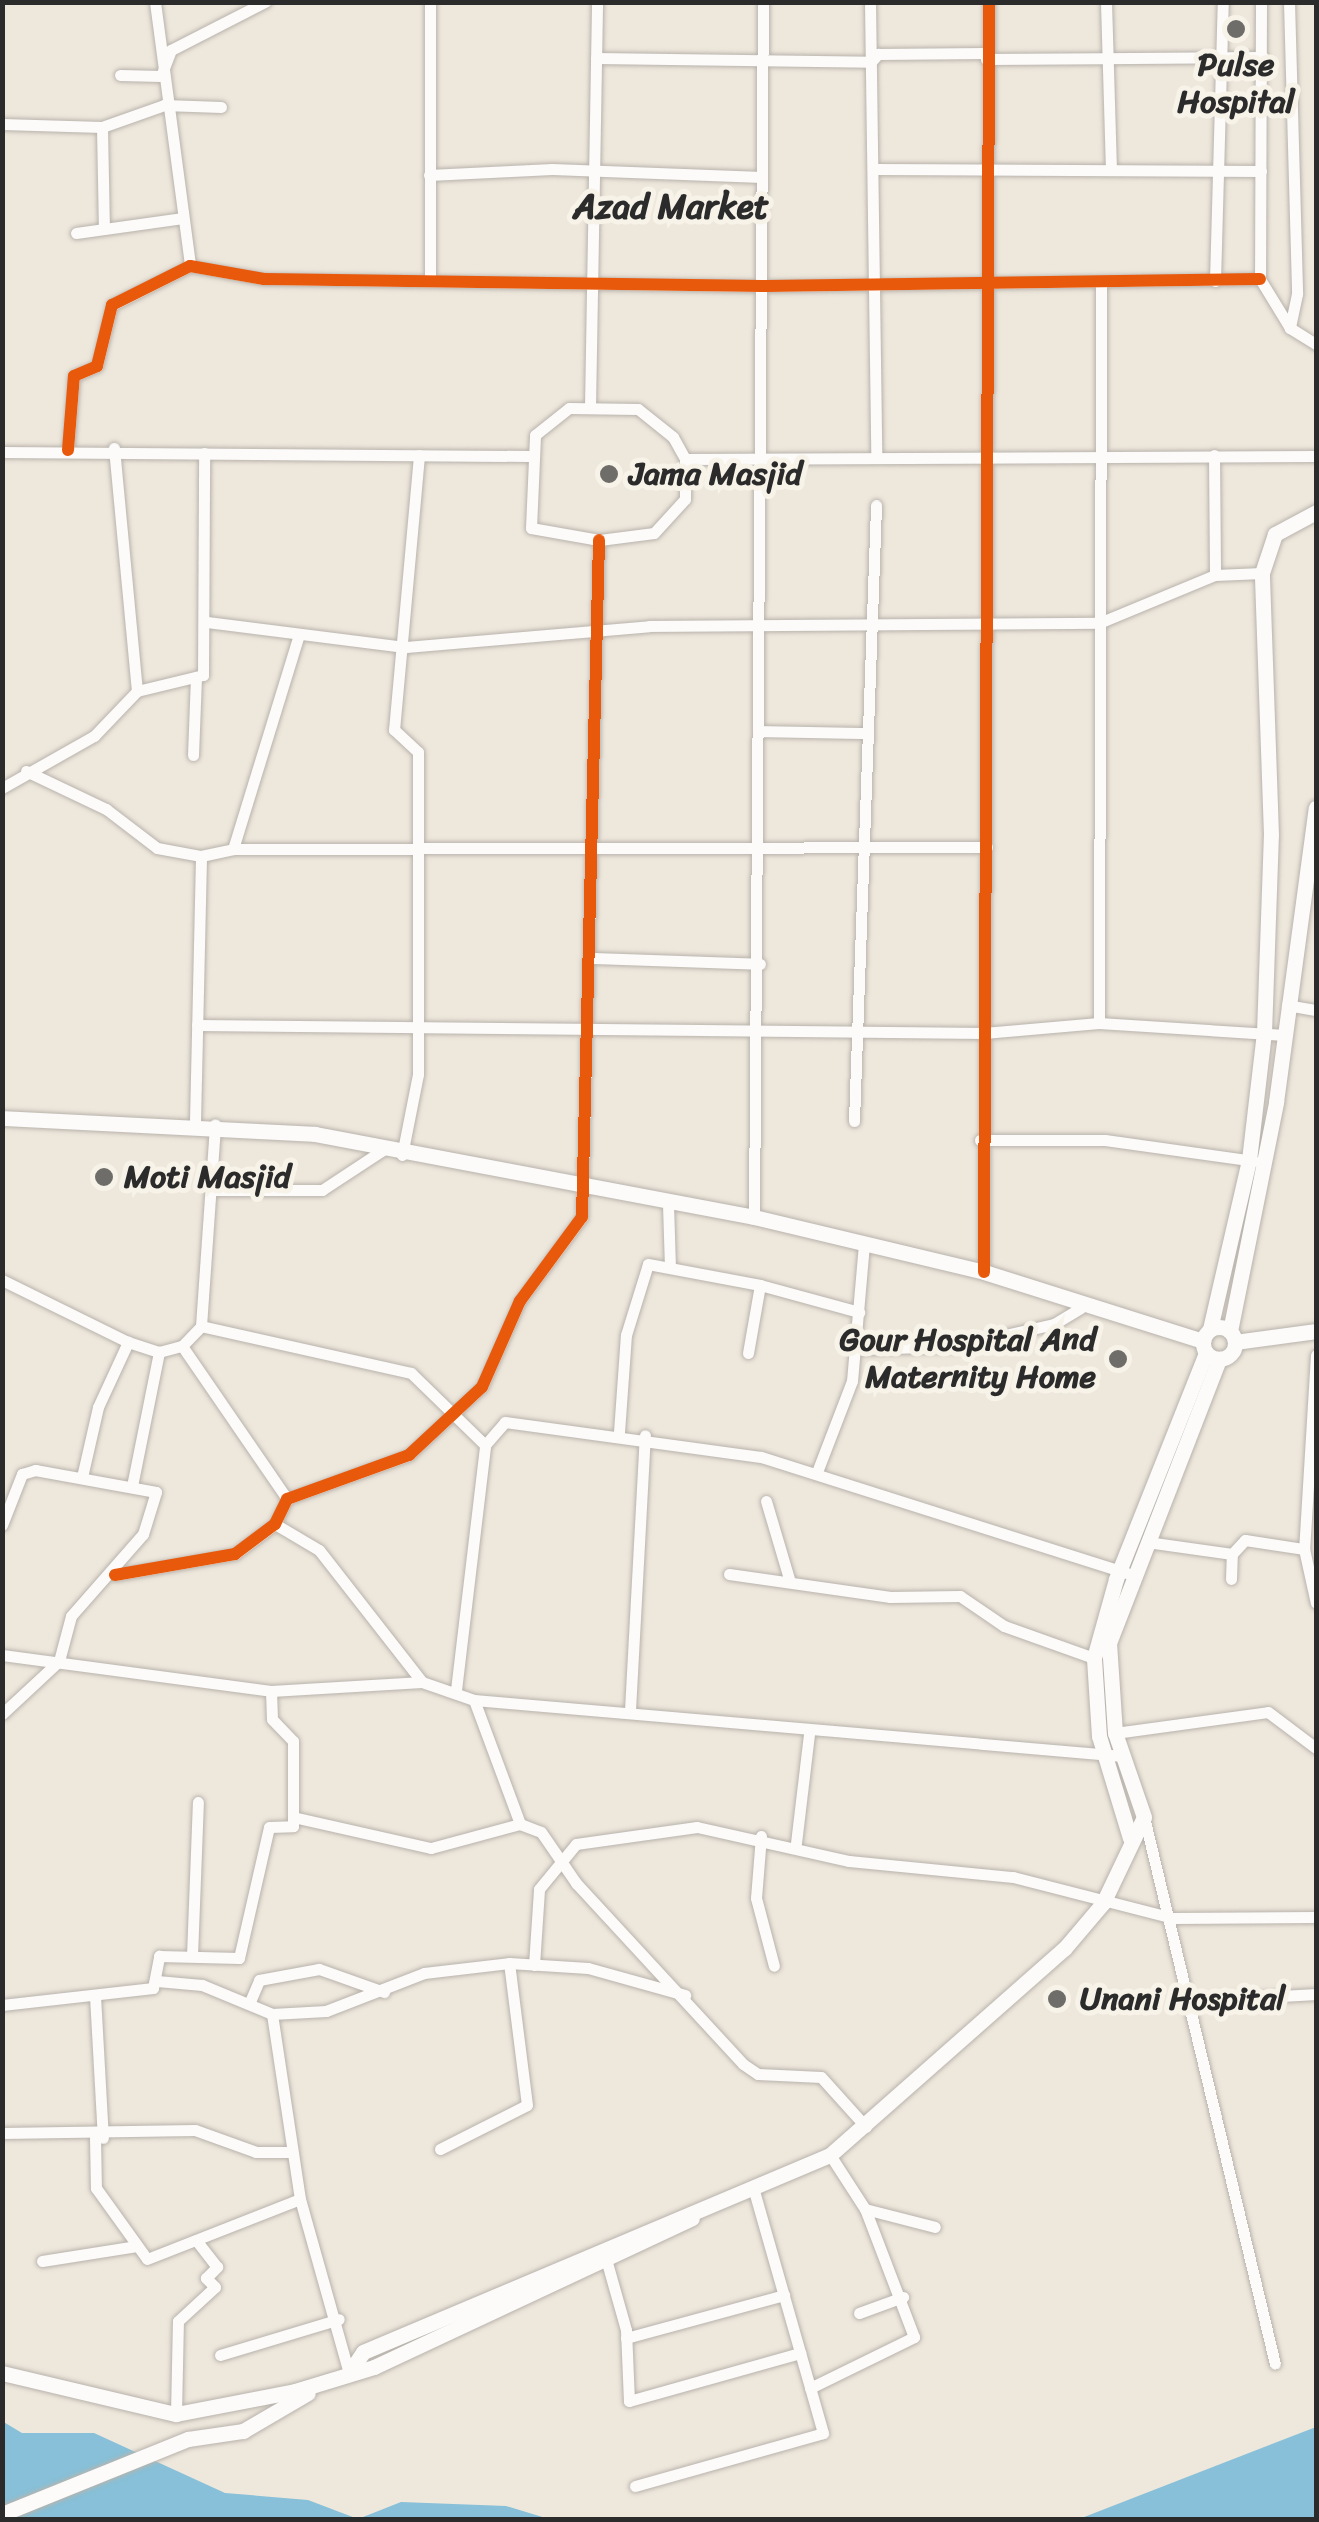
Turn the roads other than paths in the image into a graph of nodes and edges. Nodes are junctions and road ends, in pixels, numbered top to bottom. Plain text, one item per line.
1 (155, 2) edge
2 (264, 2) edge
3 (430, 2) edge
4 (597, 2) edge
5 (762, 2) edge
6 (870, 2) edge
7 (989, 2) edge
8 (1106, 2) edge
9 (1223, 2) edge
10 (1261, 2) edge
11 (1289, 2) edge
12 (1107, 55) junction
13 (986, 56) junction
14 (1224, 57) junction
15 (1263, 57) junction
16 (596, 58) junction
17 (762, 59) junction
18 (871, 62) junction
19 (120, 75) dead end
20 (160, 76) junction
21 (164, 105) junction
22 (221, 108) dead end
23 (2, 124) edge
24 (102, 126) junction
25 (1111, 168) junction
26 (873, 169) junction
27 (988, 170) junction
28 (1221, 170) junction
29 (1262, 171) junction
30 (594, 174) junction
31 (428, 176) junction
32 (762, 178) junction
33 (183, 218) junction
34 (104, 229) junction
35 (76, 233) dead end
36 (190, 266) junction
37 (593, 280) junction
38 (1216, 280) junction
39 (1260, 280) junction
40 (430, 281) junction
41 (875, 283) junction
42 (985, 283) junction
43 (1101, 284) junction
44 (762, 286) junction
45 (1290, 328) junction
46 (1316, 344) edge
47 (590, 406) junction
48 (114, 448) junction
49 (68, 450) junction
50 (2, 452) edge
51 (876, 452) junction
52 (204, 453) junction
53 (988, 454) junction
54 (1214, 455) junction
55 (419, 456) junction
56 (528, 456) junction
57 (760, 456) junction
58 (1105, 456) junction
59 (1316, 456) edge
60 (685, 460) junction
61 (876, 504) dead end
62 (1316, 512) edge
63 (599, 540) junction
64 (1262, 574) junction
65 (1215, 575) junction
66 (872, 621) junction
67 (208, 622) junction
68 (1099, 623) junction
69 (988, 624) junction
70 (761, 625) junction
71 (593, 631) junction
72 (299, 635) junction
73 (406, 647) junction
74 (196, 677) junction
75 (137, 690) junction
76 (761, 731) junction
77 (868, 733) junction
78 (193, 755) dead end
79 (26, 771) junction
80 (2, 788) edge
81 (1316, 808) edge
82 (864, 846) junction
83 (761, 847) junction
84 (986, 847) junction
85 (233, 848) junction
86 (590, 848) junction
87 (415, 849) junction
88 (201, 856) junction
89 (1265, 942) junction
90 (1294, 945) junction
91 (592, 958) junction
92 (760, 964) junction
93 (1287, 1005) junction
94 (1316, 1010) edge
95 (1099, 1024) junction
96 (197, 1025) junction
97 (415, 1027) junction
98 (592, 1027) junction
99 (760, 1027) junction
100 (857, 1031) junction
101 (984, 1033) junction
102 (1264, 1033) junction
103 (1285, 1035) junction
104 (2, 1118) edge
105 (854, 1120) dead end
106 (195, 1122) junction
107 (215, 1122) junction
108 (980, 1140) junction
109 (383, 1150) junction
110 (402, 1155) junction
111 (1257, 1161) junction
112 (214, 1190) junction
113 (587, 1190) junction
114 (668, 1204) junction
115 (754, 1217) junction
116 (864, 1243) junction
117 (670, 1266) junction
118 (984, 1272) junction
119 (2, 1280) edge
120 (760, 1285) junction
121 (1081, 1308) junction
122 (859, 1312) junction
123 (201, 1326) junction
124 (1316, 1331) edge
125 (1232, 1336) junction
126 (128, 1342) junction
127 (182, 1346) junction
128 (1209, 1346) junction
129 (857, 1349) junction
130 (159, 1352) junction
131 (748, 1353) dead end
132 (1316, 1355) edge
133 (1315, 1380) edge
134 (453, 1419) junction
135 (618, 1432) junction
136 (646, 1435) junction
137 (485, 1444) junction
138 (818, 1472) junction
139 (82, 1477) junction
140 (132, 1486) junction
141 (287, 1500) junction
142 (766, 1501) dead end
143 (275, 1524) junction
144 (2, 1525) edge
145 (1147, 1542) junction
146 (1304, 1549) junction
147 (1232, 1554) junction
148 (1126, 1573) junction
149 (729, 1574) dead end
150 (115, 1575) junction
151 (1231, 1579) dead end
152 (790, 1582) junction
153 (1316, 1603) edge
154 (2, 1655) edge
155 (1094, 1658) junction
156 (59, 1661) junction
157 (422, 1682) junction
158 (271, 1690) junction
159 (456, 1690) junction
160 (474, 1700) junction
161 (630, 1710) junction
162 (2, 1714) edge
163 (1115, 1732) junction
164 (809, 1734) junction
165 (1316, 1748) edge
166 (1115, 1756) junction
167 (198, 1802) dead end
168 (293, 1817) junction
169 (1144, 1817) junction
170 (520, 1824) junction
171 (761, 1836) junction
172 (1130, 1838) junction
173 (796, 1842) junction
174 (564, 1860) junction
175 (1103, 1903) junction
176 (1316, 1916) edge
177 (1173, 1918) junction
178 (192, 1956) junction
179 (510, 1963) junction
180 (534, 1965) junction
181 (774, 1966) dead end
182 (157, 1981) junction
183 (386, 1993) junction
184 (1316, 1994) edge
185 (685, 1995) junction
186 (95, 1996) junction
187 (1192, 2001) junction
188 (249, 2004) junction
189 (2, 2005) edge
190 (272, 2014) junction
191 (866, 2127) junction
192 (2, 2134) edge
193 (99, 2138) junction
194 (440, 2148) dead end
195 (291, 2152) junction
196 (830, 2155) junction
197 (755, 2194) junction
198 (300, 2199) junction
199 (865, 2208) junction
200 (935, 2227) dead end
201 (196, 2240) junction
202 (137, 2246) junction
203 (606, 2254) junction
204 (42, 2261) dead end
205 (784, 2296) junction
206 (903, 2298) junction
207 (859, 2313) dead end
208 (339, 2319) junction
209 (626, 2338) junction
210 (800, 2353) junction
211 (220, 2355) dead end
212 (1275, 2364) dead end
213 (349, 2373) junction
214 (2, 2374) edge
215 (325, 2384) junction
216 (810, 2388) junction
217 (176, 2414) junction
218 (635, 2486) dead end
219 (2, 2514) edge

1 - 20 street
2 - 20 street
3 - 31 street
4 - 16 street
5 - 17 street
6 - 18 street
7 - 13 street
8 - 12 street
9 - 14 street
10 - 15 street
11 - 45 street
12 - 13 street
12 - 14 street
12 - 25 street
13 - 18 street
13 - 27 street
14 - 15 street
14 - 28 street
15 - 29 street
16 - 17 street
16 - 30 street
17 - 18 street
17 - 32 street
18 - 26 street
19 - 20 street
20 - 21 street
21 - 22 street
21 - 24 street
21 - 33 street
23 - 24 street
24 - 34 street
25 - 27 street
25 - 28 street
26 - 27 street
26 - 41 street
27 - 42 street
28 - 29 street
28 - 38 street
29 - 39 street
30 - 31 street
30 - 32 street
30 - 37 street
31 - 40 street
32 - 44 street
33 - 34 street
33 - 36 street
34 - 35 street
36 - 40 street
36 - 49 street
37 - 40 street
37 - 44 street
37 - 47 street
38 - 39 street
38 - 43 street
39 - 45 street
41 - 42 street
41 - 44 street
41 - 51 street
42 - 43 street
42 - 53 street
43 - 58 street
44 - 57 street
45 - 46 street
47 - 56 street
47 - 60 street
48 - 49 street
48 - 52 street
48 - 75 street
49 - 50 street
51 - 53 street
51 - 57 street
52 - 55 street
52 - 67 street
53 - 58 street
53 - 69 street
54 - 58 street
54 - 59 street
54 - 65 street
55 - 56 street
55 - 73 street
56 - 63 street
57 - 60 street
57 - 70 street
58 - 68 street
60 - 63 street
61 - 66 street
62 - 64 main road
63 - 71 street
64 - 65 street
64 - 89 main road
65 - 68 street
66 - 69 street
66 - 70 street
66 - 77 street
67 - 72 street
67 - 74 street
68 - 69 street
68 - 95 street
69 - 84 street
70 - 71 street
70 - 76 street
71 - 73 street
71 - 86 street
72 - 73 street
72 - 85 street
73 - 87 street
74 - 75 street
74 - 78 street
75 - 79 street
76 - 77 street
76 - 83 street
77 - 82 street
79 - 80 street
79 - 88 street
81 - 90 main road
82 - 83 street
82 - 84 street
82 - 100 street
83 - 86 street
83 - 92 street
84 - 101 street
85 - 87 street
85 - 88 street
86 - 87 street
86 - 91 street
87 - 97 street
88 - 96 street
89 - 90 main road
89 - 102 main road
90 - 93 main road
91 - 92 street
91 - 98 street
92 - 99 street
93 - 94 street
93 - 103 main road
95 - 101 street
95 - 102 street
96 - 97 street
96 - 106 street
97 - 98 street
97 - 110 street
98 - 99 street
98 - 113 street
99 - 100 street
99 - 115 street
100 - 101 street
100 - 105 street
101 - 108 street
102 - 103 street
102 - 111 main road
103 - 111 main road
104 - 106 main road
106 - 107 main road
107 - 109 main road
107 - 112 street
108 - 111 street
108 - 118 street
109 - 110 main road
109 - 112 street
110 - 113 main road
111 - 125 main road
111 - 128 main road
112 - 123 street
113 - 114 main road
113 - 134 street
114 - 115 main road
114 - 117 street
115 - 116 main road
116 - 118 main road
116 - 122 street
117 - 120 street
117 - 135 street
118 - 121 main road
119 - 126 street
120 - 122 street
120 - 131 street
121 - 128 main road
121 - 129 street
122 - 129 street
123 - 127 street
123 - 134 street
124 - 125 main road
125 - 128 main road
125 - 128 main road
126 - 130 street
126 - 139 street
127 - 130 street
127 - 141 street
128 - 145 main road
128 - 148 main road
129 - 138 street
130 - 140 street
132 - 133 street
133 - 146 street
134 - 137 street
134 - 141 street
135 - 136 street
135 - 137 street
136 - 138 street
136 - 161 street
137 - 159 street
138 - 148 street
139 - 140 street
139 - 144 street
140 - 150 street
141 - 143 street
142 - 152 street
143 - 150 street
143 - 157 street
145 - 147 street
145 - 148 main road
146 - 147 street
146 - 153 street
147 - 151 street
148 - 155 main road
148 - 163 main road
149 - 152 street
150 - 156 street
152 - 155 street
154 - 156 street
155 - 166 main road
156 - 158 street
156 - 162 street
157 - 158 street
157 - 159 street
158 - 168 street
159 - 160 street
160 - 161 street
160 - 170 street
161 - 164 street
163 - 165 street
163 - 166 main road
164 - 166 street
164 - 173 street
166 - 169 main road
166 - 172 main road
167 - 178 street
168 - 170 street
168 - 178 street
169 - 172 main road
169 - 177 street
170 - 174 street
171 - 173 street
171 - 174 street
171 - 181 street
172 - 175 main road
173 - 175 street
174 - 180 street
174 - 185 street
175 - 177 street
175 - 191 main road
176 - 177 street
177 - 187 street
178 - 182 street
179 - 180 street
179 - 183 street
179 - 194 street
180 - 185 street
182 - 186 street
182 - 188 street
183 - 188 street
183 - 190 street
184 - 187 street
185 - 191 street
186 - 189 street
186 - 193 street
187 - 212 street
188 - 190 street
190 - 195 street
191 - 196 main road
192 - 193 street
193 - 195 street
193 - 202 street
195 - 198 street
196 - 197 main road
196 - 199 street
197 - 203 main road
197 - 205 street
198 - 201 street
198 - 208 street
199 - 200 street
199 - 206 street
201 - 202 street
201 - 217 street
202 - 204 street
203 - 209 street
203 - 213 main road
205 - 209 street
205 - 210 street
206 - 207 street
206 - 216 street
208 - 211 street
208 - 213 street
209 - 210 street
210 - 216 street
213 - 215 main road
214 - 217 main road
215 - 217 main road
215 - 219 main road
216 - 218 street

